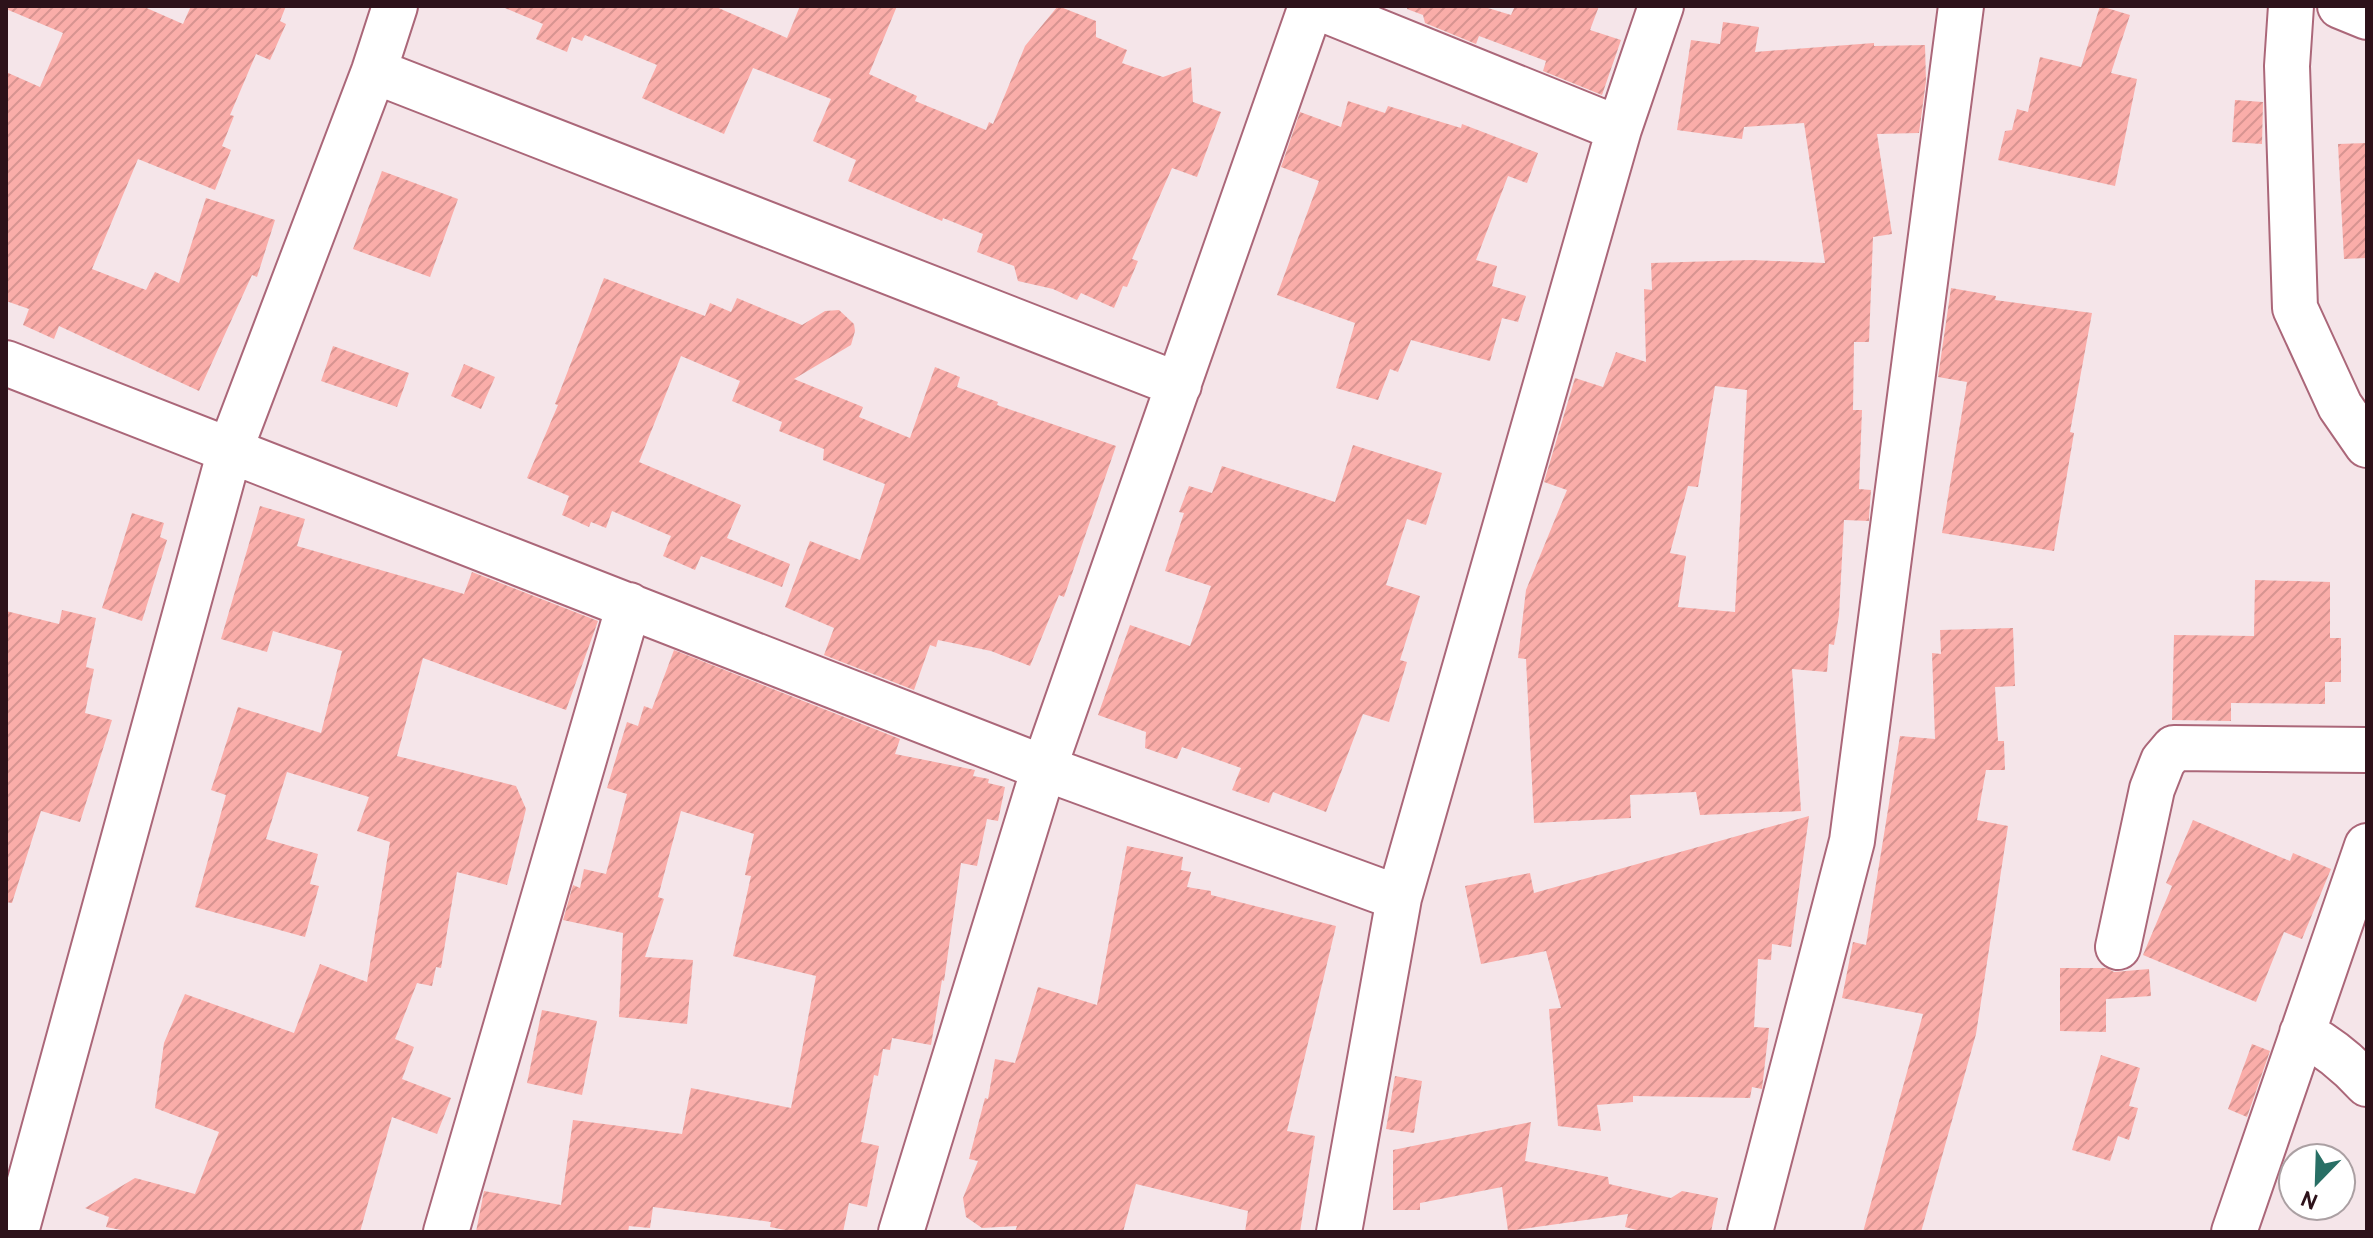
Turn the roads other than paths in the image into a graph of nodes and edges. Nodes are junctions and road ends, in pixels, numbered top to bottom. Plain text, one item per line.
1 (395, 6) edge
2 (1313, 6) edge
3 (1661, 6) edge
4 (1961, 6) edge
5 (2291, 6) edge
6 (2340, 6) edge
7 (2367, 17) edge
8 (374, 71) junction
9 (1619, 129) junction
10 (6, 363) edge
11 (1179, 385) junction
12 (2367, 445) edge
13 (230, 450) junction
14 (629, 605) junction
15 (2367, 750) edge
16 (1044, 768) junction
17 (2367, 846) edge
18 (1399, 898) junction
19 (2118, 947) dead end
20 (2302, 1033) junction
21 (2367, 1084) edge
22 (16, 1232) edge
23 (446, 1232) edge
24 (901, 1232) edge
25 (1339, 1232) edge
26 (1750, 1232) edge
27 (2234, 1232) edge

1 - 8 street
2 - 9 street
2 - 11 street
3 - 9 street
4 - 26 street
5 - 12 street
6 - 7 street
8 - 11 street
8 - 13 street
9 - 18 street
10 - 13 street
11 - 16 street
13 - 14 street
13 - 22 street
14 - 16 street
14 - 23 street
15 - 19 street
16 - 18 street
16 - 24 street
17 - 20 street
18 - 25 street
20 - 21 street
20 - 27 street

